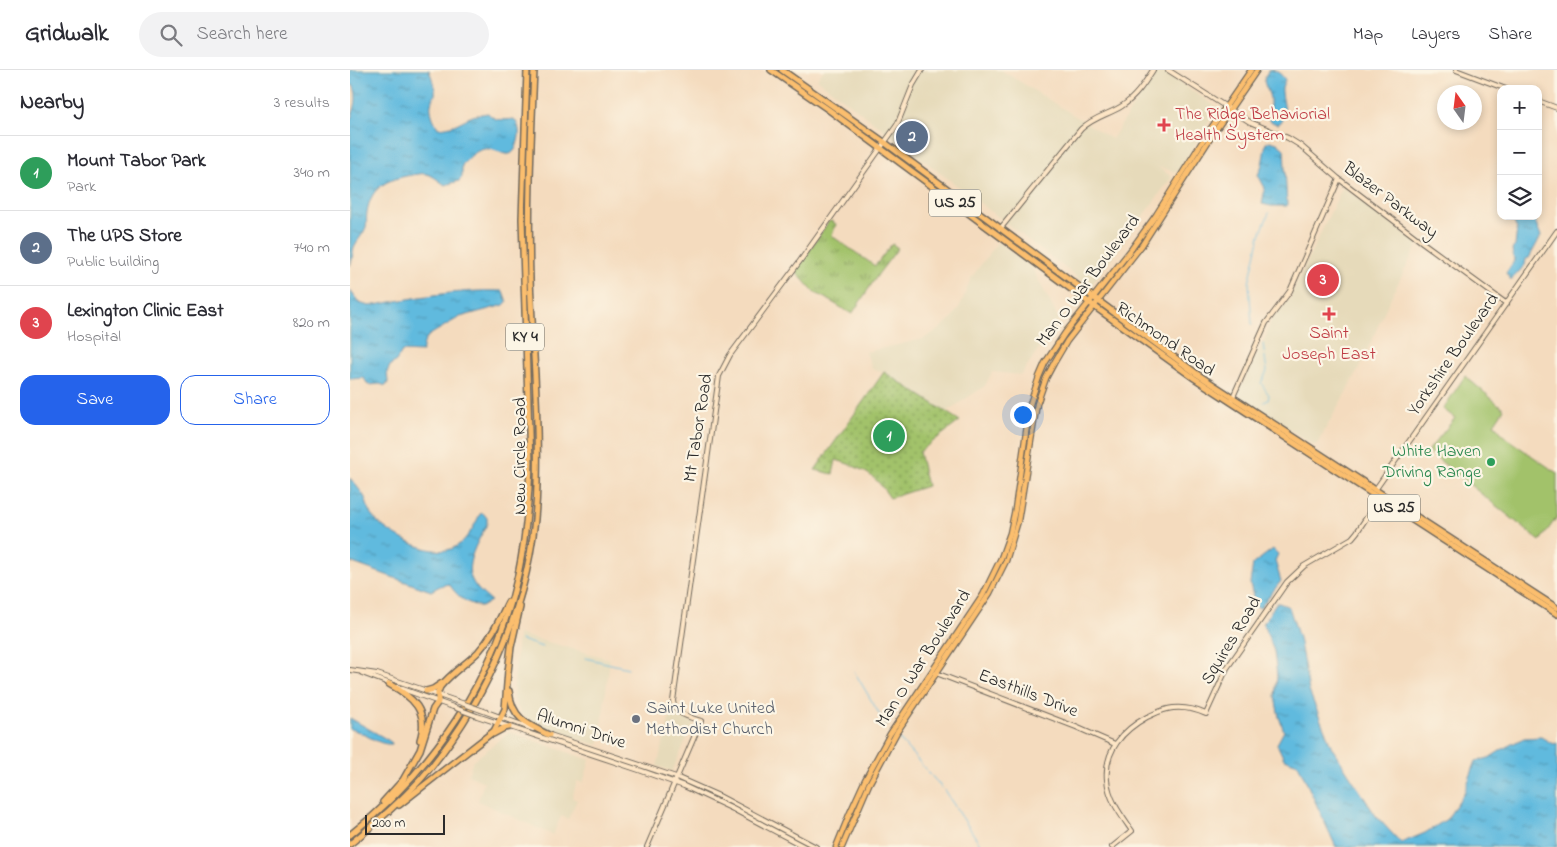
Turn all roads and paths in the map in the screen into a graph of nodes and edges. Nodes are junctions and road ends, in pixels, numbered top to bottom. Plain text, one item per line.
1 (526, 70) edge
2 (535, 70) edge
3 (771, 70) edge
4 (782, 70) edge
5 (922, 70) edge
6 (1152, 70) edge
7 (1168, 70) edge
8 (1251, 70) edge
9 (1257, 70) edge
10 (1456, 70) edge
11 (1497, 86) edge
12 (1542, 102) edge
13 (1228, 108) junction
14 (1557, 108) edge
15 (884, 142) junction
16 (880, 147) junction
17 (1339, 179) junction
18 (1000, 229) junction
19 (1557, 231) edge
20 (1093, 297) junction
21 (1099, 301) junction
22 (1088, 302) junction
23 (1506, 304) junction
24 (1094, 307) junction
25 (1231, 400) junction
26 (1374, 492) junction
27 (1380, 497) junction
28 (529, 555) junction
29 (518, 576) junction
30 (1557, 608) edge
31 (1557, 614) edge
32 (350, 670) edge
33 (508, 670) junction
34 (358, 671) junction
35 (931, 671) junction
36 (937, 674) junction
37 (448, 678) junction
38 (389, 684) junction
39 (426, 691) junction
40 (438, 695) junction
41 (438, 702) junction
42 (500, 717) junction
43 (498, 724) junction
44 (509, 727) junction
45 (549, 735) junction
46 (482, 741) junction
47 (1115, 744) junction
48 (676, 777) junction
49 (674, 782) junction
50 (401, 783) junction
51 (368, 829) junction
52 (350, 833) edge
53 (350, 844) edge
54 (647, 847) edge
55 (805, 847) edge
56 (816, 847) edge
57 (836, 847) edge
58 (842, 847) edge
59 (1112, 847) edge

1 - 29 highway, New Circle Road / KY 4
2 - 28 highway, New Circle Road / KY 4
3 - 16 highway, Richmond Road / US 25
4 - 15 highway, Richmond Road / US 25
5 - 15 street, Mt Tabor Road
6 - 18 street
7 - 13 street, Blazer Parkway
8 - 13 main road, Man O War Boulevard
9 - 13 main road, Man O War Boulevard
10 - 11 street
12 - 14 street
13 - 17 street, Blazer Parkway
13 - 20 main road, Man O War Boulevard
13 - 21 main road, Man O War Boulevard
15 - 16 street, Mt Tabor Road
15 - 18 highway, Richmond Road / US 25
16 - 22 highway, Richmond Road / US 25
16 - 48 street, Mt Tabor Road
17 - 23 street, Blazer Parkway
17 - 25 street
18 - 20 highway, Richmond Road / US 25
19 - 23 street, Yorkshire Boulevard
20 - 21 highway, Richmond Road / US 25
20 - 22 main road, Man O War Boulevard
21 - 24 main road, Man O War Boulevard
21 - 25 highway, Richmond Road / US 25
22 - 24 highway, Richmond Road / US 25
22 - 35 main road, Man O War Boulevard
23 - 26 street, Yorkshire Boulevard
24 - 25 highway, Richmond Road / US 25
24 - 36 main road, Man O War Boulevard
25 - 26 highway, Richmond Road / US 25
26 - 27 highway, Richmond Road / US 25
27 - 30 highway, Richmond Road / US 25
27 - 31 highway, Richmond Road / US 25
27 - 47 street, Squires Road
28 - 33 highway
28 - 51 highway, New Circle Road / KY 4
29 - 37 highway
29 - 52 highway, New Circle Road / KY 4
32 - 34 street, Alumni Drive
33 - 42 highway
33 - 45 highway
34 - 38 street, Alumni Drive
34 - 39 street, Alumni Drive
35 - 36 street, Easthills Drive
35 - 57 main road, Man O War Boulevard
36 - 47 street, Easthills Drive
36 - 58 main road, Man O War Boulevard
37 - 39 highway
37 - 40 highway
38 - 41 street, Alumni Drive
38 - 50 highway
39 - 40 street, Alumni Drive
40 - 41 highway
40 - 42 street, Alumni Drive, bridge
41 - 43 street, Alumni Drive, bridge
41 - 50 highway
42 - 43 highway
42 - 45 street, Alumni Drive
43 - 44 street, Alumni Drive
43 - 46 highway
44 - 46 highway
44 - 49 street, Alumni Drive
45 - 48 street, Alumni Drive
46 - 51 highway
47 - 59 street, Squires Road
48 - 49 street
48 - 56 street, Alumni Drive
49 - 54 street
49 - 55 street, Alumni Drive
50 - 52 highway
51 - 53 highway, New Circle Road / KY 4

